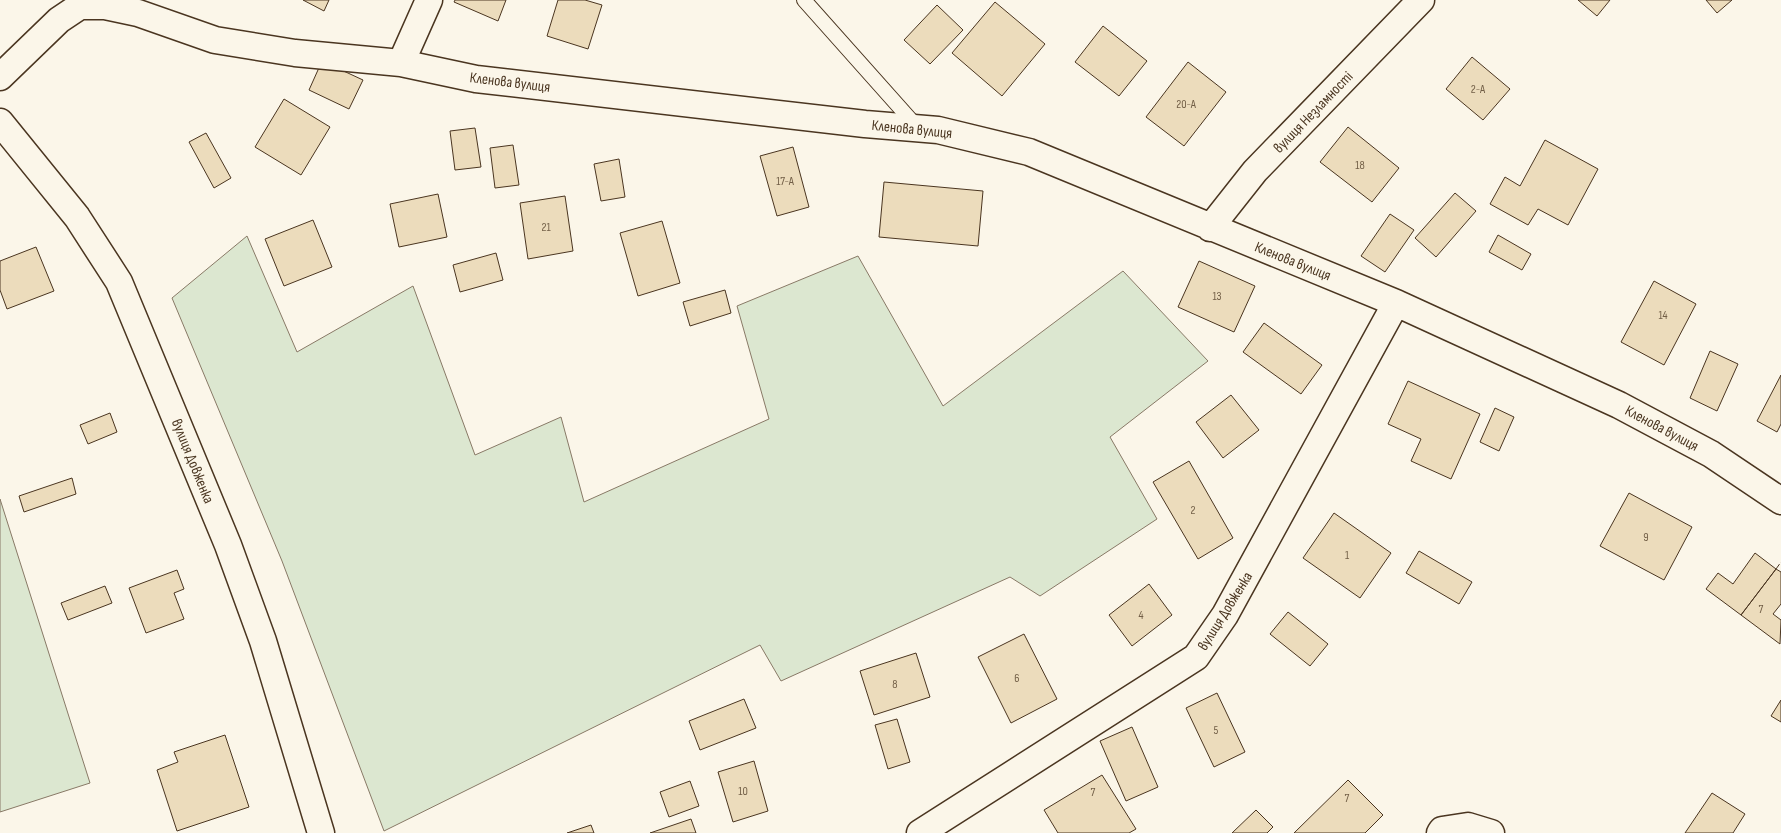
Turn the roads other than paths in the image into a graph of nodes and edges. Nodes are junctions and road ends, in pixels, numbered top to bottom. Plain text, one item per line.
1 (428, 0) edge
2 (804, 0) edge
3 (1421, 0) edge
4 (401, 63) junction
5 (0, 77) edge
6 (0, 122) edge
7 (919, 128) junction
8 (1210, 228) junction
9 (1396, 303) junction
10 (1781, 501) edge
11 (321, 833) edge
12 (920, 833) edge
13 (1440, 833) edge
14 (1491, 833) edge

1 - 4 street
2 - 7 lane
3 - 8 street, вулиця Незламності
4 - 5 street, Кленова вулиця
4 - 7 street, Кленова вулиця
6 - 11 street, вулиця Довженка
7 - 8 street, Кленова вулиця
8 - 9 street, Кленова вулиця
9 - 10 street, Кленова вулиця
9 - 12 street, вулиця Довженка
13 - 14 street

